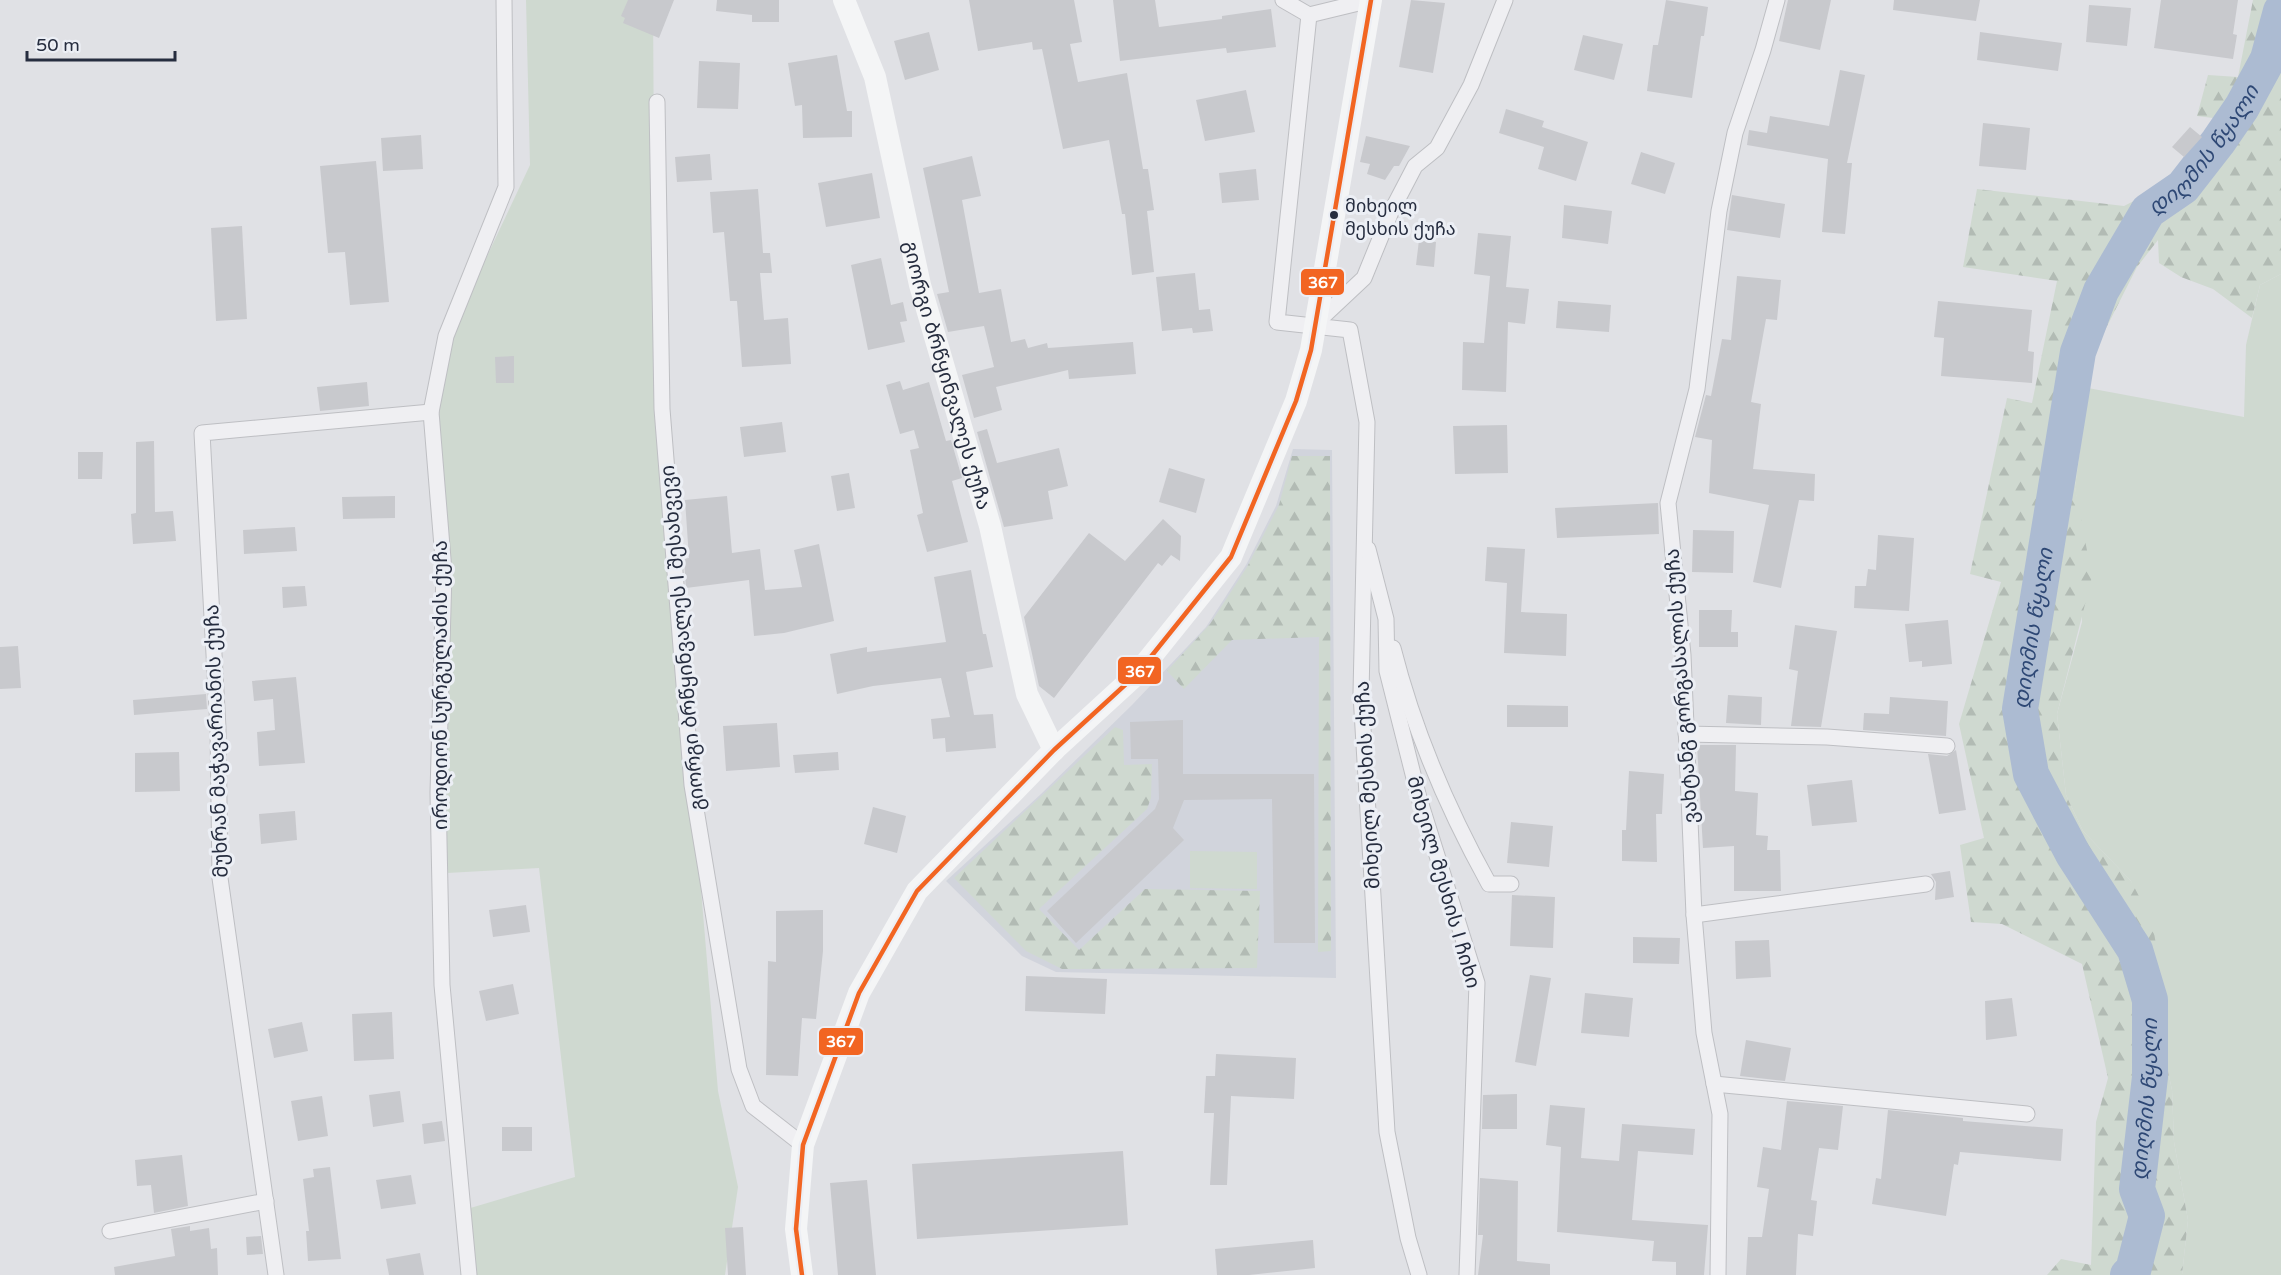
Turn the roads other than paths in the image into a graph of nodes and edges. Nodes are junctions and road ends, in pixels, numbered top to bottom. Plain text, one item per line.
1 (504, 0) edge
2 (844, 0) edge
3 (1283, 0) edge
4 (1371, 0) edge
5 (1505, 0) edge
6 (1777, 0) edge
7 (1309, 15) junction
8 (657, 102) dead end
9 (1314, 325) junction
10 (431, 412) junction
11 (1363, 530) junction
12 (1386, 619) junction
13 (1686, 734) junction
14 (1947, 746) dead end
15 (1054, 750) junction
16 (1511, 884) dead end
17 (1926, 884) dead end
18 (1694, 915) junction
19 (1714, 1084) junction
20 (2027, 1114) dead end
21 (803, 1144) junction
22 (266, 1201) junction
23 (110, 1231) dead end
24 (276, 1275) edge
25 (469, 1275) edge
26 (802, 1275) edge
27 (1419, 1275) edge
28 (1467, 1275) edge
29 (1718, 1275) edge

1 - 10 street, იროდიონ სურგულაძის ქუჩა
2 - 15 street, გიორგი ბრწყინვალეს ქუჩა
3 - 7 street
4 - 7 street
4 - 9 street
5 - 9 street
6 - 13 street, ვახტანგ გორგასალის ქუჩა
7 - 9 street
8 - 21 street, გიორგი ბრწყინვალეს I შესახვევი
9 - 11 street, მიხეილ მესხის ქუჩა
9 - 15 street
10 - 22 street, მუხრან მაჭავარიანის ქუჩა
10 - 25 street, იროდიონ სურგულაძის ქუჩა
11 - 12 street, მიხეილ მესხის I ჩიხი
11 - 27 street, მიხეილ მესხის ქუჩა
12 - 16 street
12 - 28 street, მიხეილ მესხის I ჩიხი
13 - 14 street
13 - 18 street, ვახტანგ გორგასალის ქუჩა
15 - 21 street
17 - 18 street
18 - 19 street, ვახტანგ გორგასალის ქუჩა
19 - 20 street
19 - 29 street, ვახტანგ გორგასალის ქუჩა
21 - 26 street
22 - 23 street
22 - 24 street, მუხრან მაჭავარიანის ქუჩა

